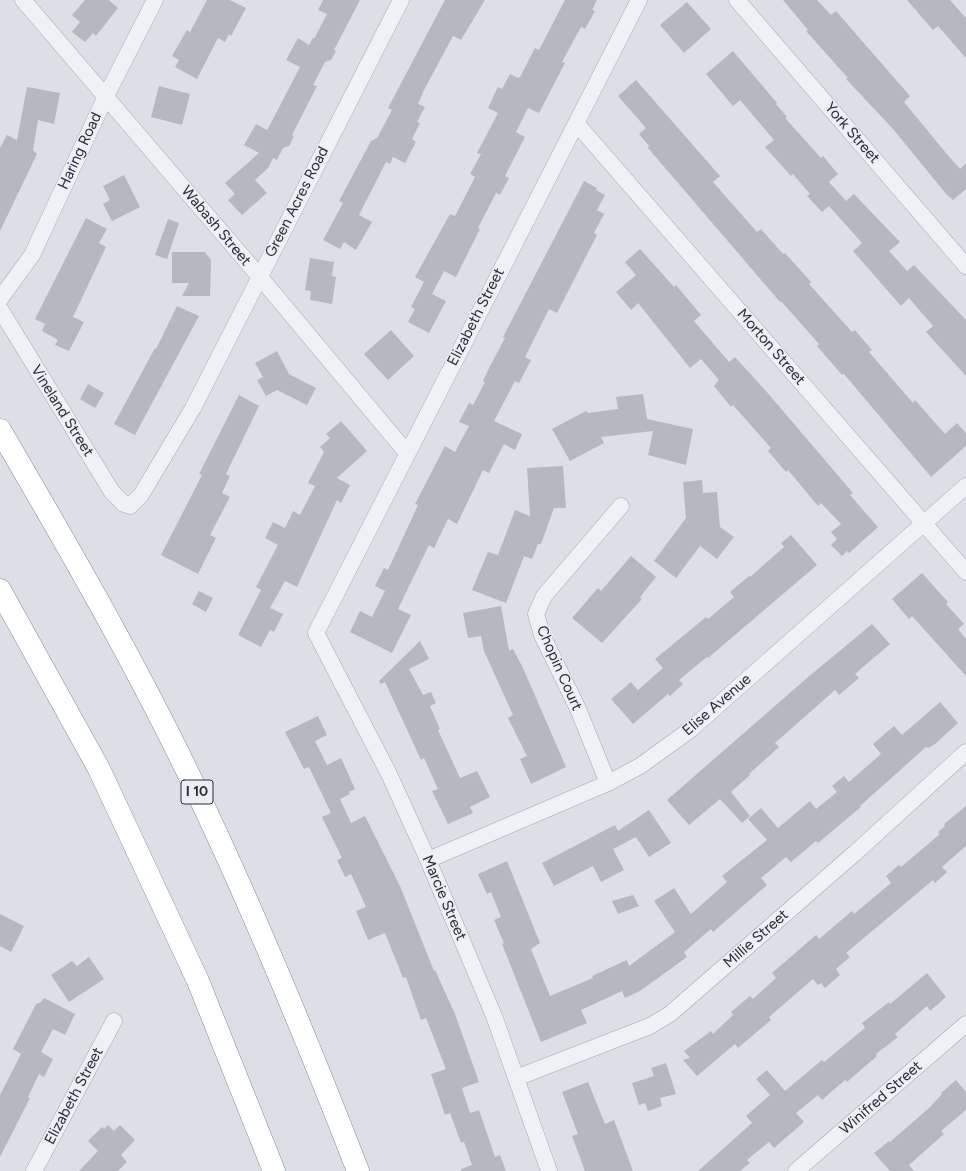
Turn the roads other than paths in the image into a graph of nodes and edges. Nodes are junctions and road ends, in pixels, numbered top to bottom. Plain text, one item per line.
1 (23, 0) edge
2 (155, 0) edge
3 (401, 0) edge
4 (639, 0) edge
5 (737, 0) edge
6 (106, 96) junction
7 (576, 123) junction
8 (966, 266) edge
9 (259, 276) junction
10 (0, 299) edge
11 (0, 309) edge
12 (0, 430) edge
13 (407, 453) junction
14 (966, 486) edge
15 (130, 506) joint
16 (621, 506) dead end
17 (924, 522) junction
18 (966, 572) edge
19 (0, 590) edge
20 (317, 636) joint
21 (966, 752) edge
22 (608, 783) junction
23 (428, 860) junction
24 (114, 1021) dead end
25 (966, 1024) edge
26 (516, 1078) junction
27 (34, 1171) edge
28 (274, 1171) edge
29 (358, 1171) edge
30 (549, 1171) edge
31 (796, 1171) edge

1 - 6 street, Wabash Street
2 - 6 street, Haring Road
3 - 9 street, Green Acres Road
4 - 7 street, Elizabeth Street
5 - 8 street, York Street
6 - 9 street, Wabash Street
6 - 10 street, Haring Road
7 - 13 street, Elizabeth Street
7 - 17 street, Morton Street
9 - 13 street, Wabash Street
9 - 15 street, Green Acres Road
11 - 15 street, Vineland Street
12 - 29 highway, I 10
13 - 20 street, Elizabeth Street
14 - 17 street, Elise Avenue
16 - 22 street, Chopin Court
17 - 18 street, Morton Street
17 - 22 street, Elise Avenue
19 - 28 highway
20 - 23 street, Marcie Street
21 - 26 street, Millie Street
22 - 23 street, Elise Avenue
23 - 26 street, Marcie Street
24 - 27 street, Elizabeth Street
25 - 31 street, Winifred Street
26 - 30 street, Marcie Street

